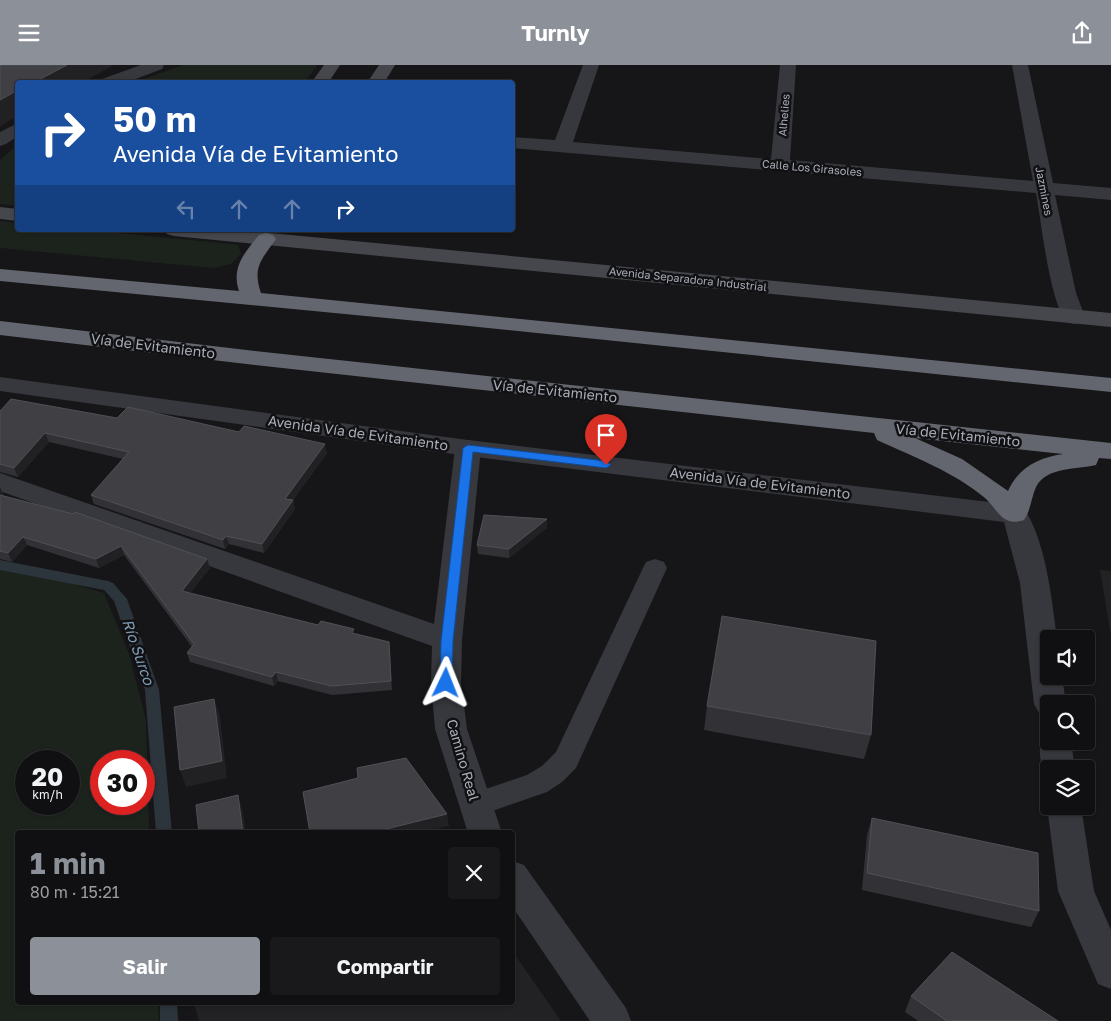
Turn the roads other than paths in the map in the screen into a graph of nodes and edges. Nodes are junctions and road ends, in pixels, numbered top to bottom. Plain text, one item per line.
1 (156, 65) edge
2 (332, 65) edge
3 (387, 65) edge
4 (591, 65) edge
5 (788, 65) edge
6 (1020, 65) edge
7 (116, 80) edge
8 (322, 80) edge
9 (377, 80) edge
10 (15, 130) edge
11 (0, 140) edge
12 (515, 142) edge
13 (562, 147) junction
14 (780, 165) junction
15 (1043, 188) junction
16 (1111, 194) edge
17 (0, 213) edge
18 (15, 215) edge
19 (226, 232) edge
20 (269, 234) edge
21 (0, 275) edge
22 (252, 297) junction
23 (1074, 317) junction
24 (1111, 320) edge
25 (0, 328) edge
26 (0, 384) edge
27 (1111, 385) edge
28 (867, 425) junction
29 (468, 448) junction
30 (1111, 451) edge
31 (1111, 456) edge
32 (0, 482) edge
33 (1014, 514) junction
34 (655, 569) dead end
35 (447, 641) junction
36 (1049, 695) edge
37 (475, 805) junction
38 (1065, 815) edge
39 (484, 830) edge
40 (515, 880) edge
41 (1111, 973) edge
42 (612, 1021) edge

1 - 7 street
2 - 8 main road
3 - 9 main road
4 - 13 street
5 - 14 street, Alhelies
6 - 15 street, Jazmines
10 - 11 street
12 - 13 street, Calle Los Girasoles
13 - 14 street, Calle Los Girasoles
14 - 15 street, Calle Los Girasoles
15 - 16 street, Calle Los Girasoles
15 - 23 street, Jazmines
17 - 18 main road
19 - 20 main road, Avenida Separadora Industrial
20 - 22 highway
20 - 23 main road, Avenida Separadora Industrial
21 - 22 highway
22 - 27 highway
23 - 24 main road, Avenida Separadora Industrial
25 - 28 highway, Vía de Evitamiento
26 - 29 street, Avenida Vía de Evitamiento
28 - 30 highway, Vía de Evitamiento
28 - 33 highway
29 - 33 street, Avenida Vía de Evitamiento
29 - 35 street, Camino Real
31 - 33 highway
32 - 35 street
33 - 36 street
34 - 37 lane
35 - 37 street, Camino Real
37 - 39 street, Camino Real
38 - 41 street
40 - 42 street

